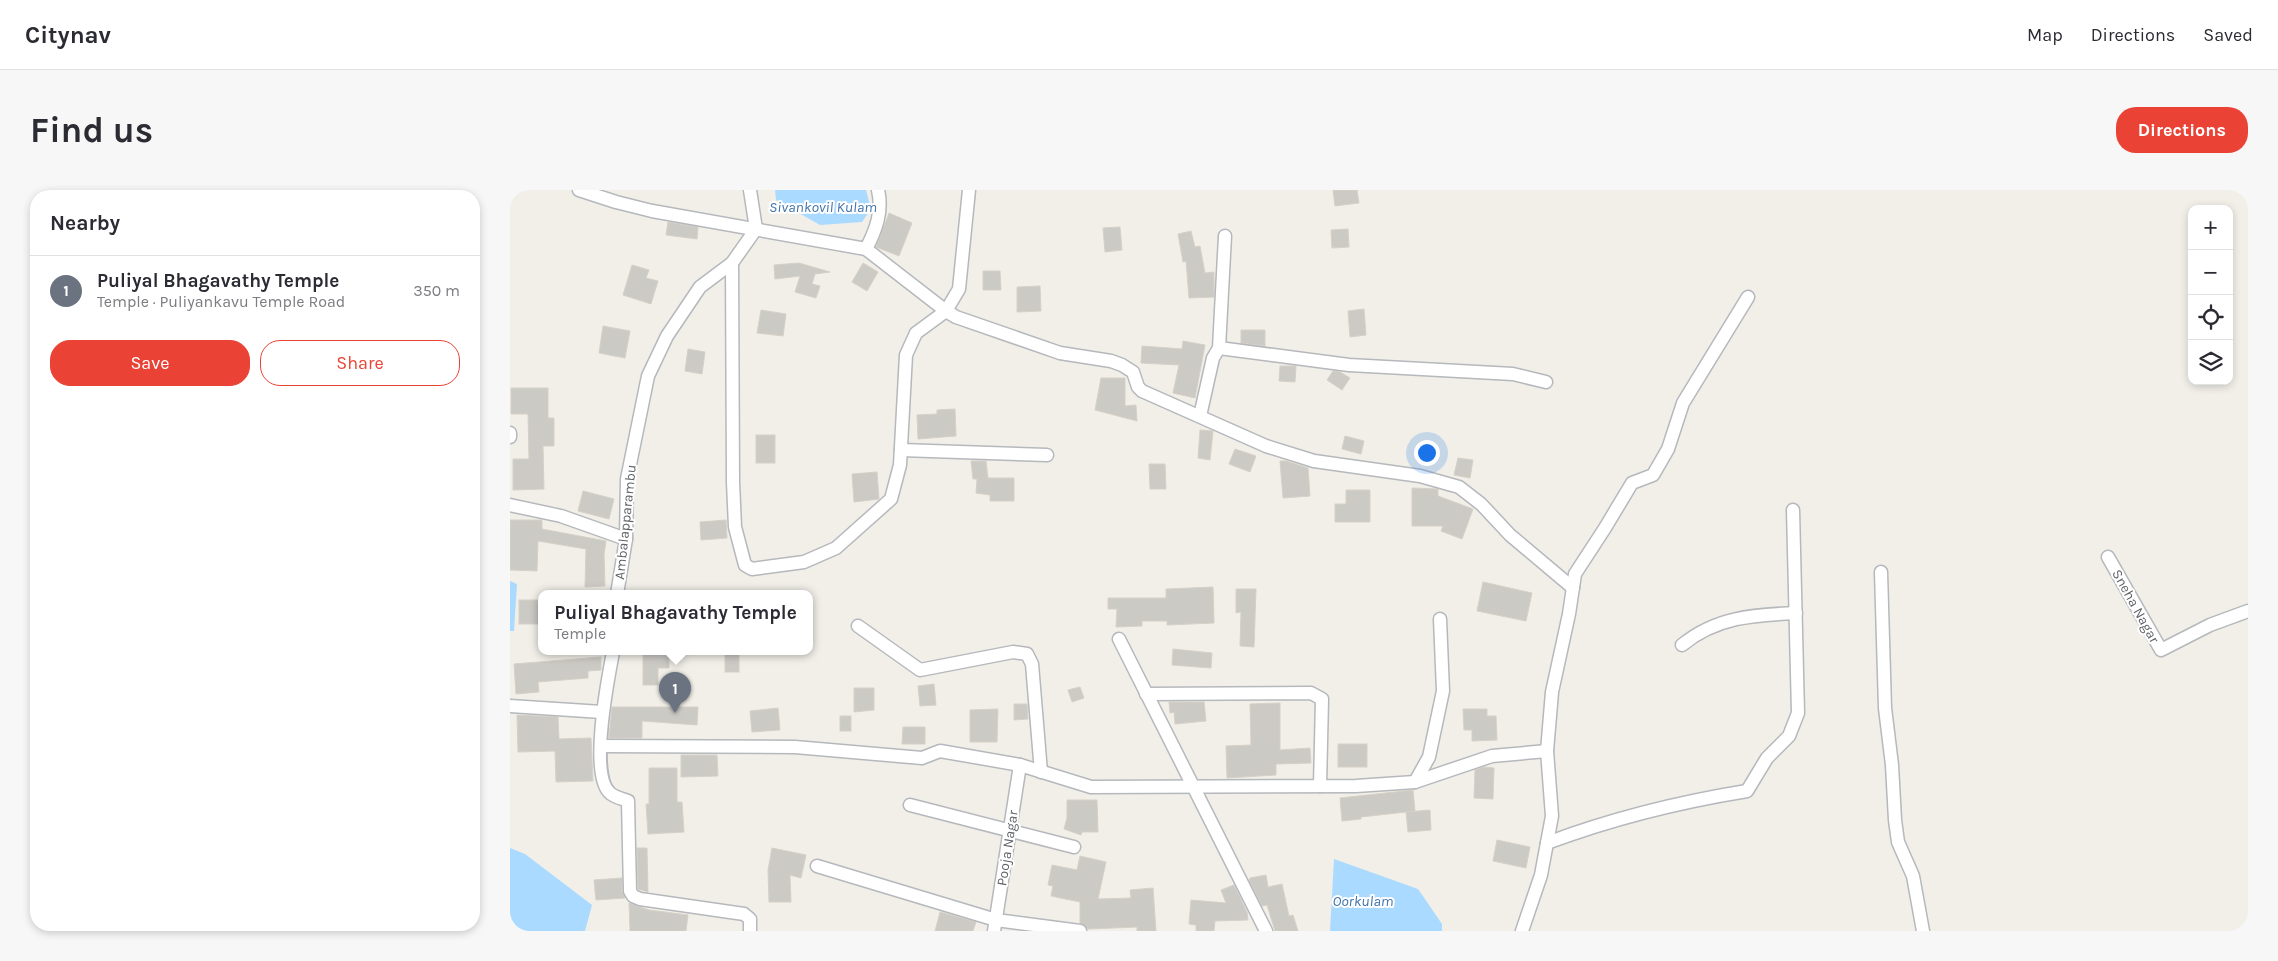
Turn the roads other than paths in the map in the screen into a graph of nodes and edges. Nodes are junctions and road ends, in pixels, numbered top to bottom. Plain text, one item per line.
1 (579, 190) edge
2 (750, 190) edge
3 (878, 190) edge
4 (968, 190) edge
5 (756, 229) junction
6 (1225, 236) dead end
7 (866, 249) junction
8 (732, 263) junction
9 (1748, 297) dead end
10 (946, 310) junction
11 (1219, 348) junction
12 (1546, 382) dead end
13 (1200, 416) junction
14 (510, 433) edge
15 (510, 437) edge
16 (901, 450) junction
17 (1047, 455) dead end
18 (510, 505) edge
19 (1794, 510) dead end
20 (626, 539) junction
21 (2108, 557) dead end
22 (1880, 572) dead end
23 (1573, 588) junction
24 (618, 590) edge
25 (2248, 611) edge
26 (1796, 613) junction
27 (1440, 619) dead end
28 (858, 626) dead end
29 (1119, 639) dead end
30 (1682, 644) dead end
31 (612, 655) edge
32 (1146, 694) junction
33 (510, 706) edge
34 (602, 712) junction
35 (602, 746) junction
36 (1547, 751) junction
37 (1020, 765) junction
38 (1041, 772) junction
39 (1415, 782) junction
40 (1320, 786) junction
41 (1192, 787) junction
42 (910, 805) dead end
43 (1010, 832) junction
44 (1547, 844) junction
45 (1074, 847) dead end
46 (817, 866) dead end
47 (995, 926) edge
48 (750, 931) edge
49 (1080, 931) edge
50 (1266, 931) edge
51 (1522, 931) edge
52 (1923, 931) edge

1 - 5 street
2 - 5 street
3 - 7 street
4 - 10 street
5 - 7 street
5 - 8 street, Ambalapparambu
6 - 11 street
7 - 10 street
8 - 16 street
8 - 20 street, Ambalapparambu
9 - 23 street
10 - 13 street
10 - 16 street
11 - 12 street
11 - 13 street
13 - 23 street
14 - 15 street
16 - 17 street
18 - 20 street
19 - 26 street
20 - 24 street, Ambalapparambu
21 - 25 street, Sneha Nagar
22 - 52 street
23 - 36 street
26 - 30 street
26 - 44 street
27 - 39 street
28 - 38 street
29 - 32 street
31 - 34 street
32 - 40 street
32 - 41 street
33 - 34 street
34 - 35 street
35 - 37 street
35 - 48 street
36 - 39 street
36 - 44 street
37 - 38 street
37 - 43 street, Pooja Nagar
38 - 41 street
39 - 40 street
40 - 41 street
41 - 50 street
42 - 43 street
43 - 45 street
43 - 47 street, Pooja Nagar
44 - 51 street
46 - 47 street
47 - 49 street

